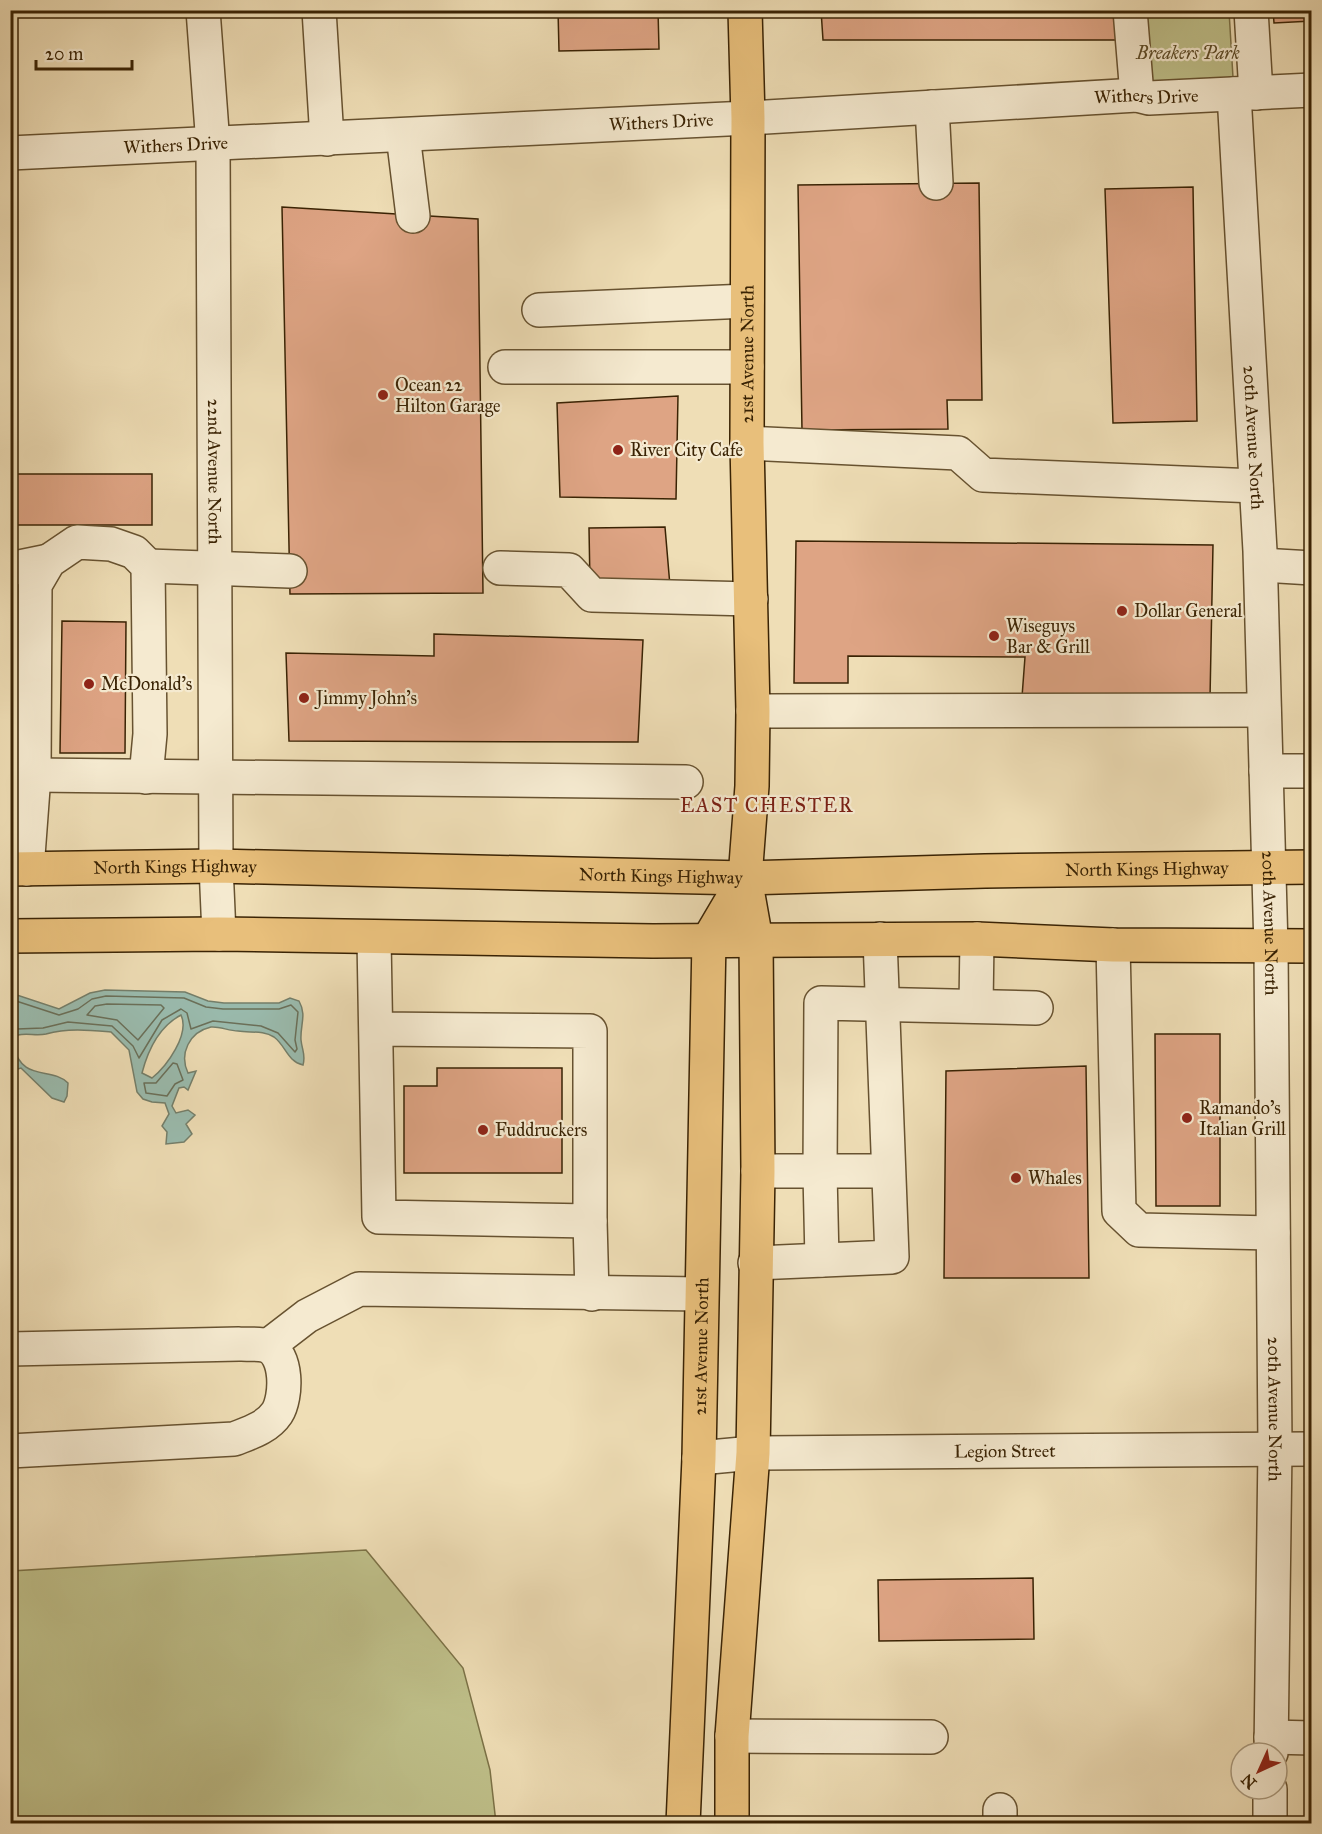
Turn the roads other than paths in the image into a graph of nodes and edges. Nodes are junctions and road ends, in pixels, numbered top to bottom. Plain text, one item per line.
1 (203, 10) edge
2 (319, 10) edge
3 (744, 10) edge
4 (1130, 10) edge
5 (1251, 10) edge
6 (1311, 90) edge
7 (1245, 93) junction
8 (1137, 95) junction
9 (932, 107) junction
10 (748, 118) junction
11 (403, 135) junction
12 (327, 139) junction
13 (213, 145) junction
14 (10, 153) edge
15 (936, 183) dead end
16 (413, 216) dead end
17 (747, 302) junction
18 (539, 310) dead end
19 (505, 367) dead end
20 (747, 367) junction
21 (747, 443) junction
22 (1256, 486) junction
23 (49, 561) junction
24 (1261, 565) junction
25 (148, 566) junction
26 (500, 568) dead end
27 (1311, 568) edge
28 (10, 569) edge
29 (215, 569) junction
30 (290, 572) dead end
31 (750, 599) junction
32 (1264, 710) junction
33 (753, 711) junction
34 (32, 718) junction
35 (150, 734) junction
36 (1266, 771) junction
37 (1311, 771) edge
38 (34, 775) junction
39 (146, 777) junction
40 (216, 778) junction
41 (686, 782) dead end
42 (216, 866) junction
43 (1268, 867) junction
44 (1311, 867) edge
45 (19, 869) edge
46 (745, 879) junction
47 (219, 934) junction
48 (10, 936) edge
49 (375, 939) junction
50 (709, 939) junction
51 (880, 939) junction
52 (976, 939) junction
53 (756, 940) junction
54 (1113, 945) junction
55 (1311, 946) edge
56 (1271, 948) junction
57 (882, 1004) junction
58 (976, 1006) junction
59 (1036, 1008) dead end
60 (376, 1029) junction
61 (758, 1171) junction
62 (888, 1171) junction
63 (820, 1173) junction
64 (590, 1221) junction
65 (1273, 1233) junction
66 (822, 1260) junction
67 (755, 1263) junction
68 (592, 1294) junction
69 (701, 1294) junction
70 (268, 1346) junction
71 (10, 1349) edge
72 (1275, 1448) junction
73 (1311, 1449) edge
74 (10, 1451) edge
75 (753, 1453) junction
76 (699, 1458) junction
77 (732, 1736) junction
78 (931, 1737) dead end
79 (1311, 1738) edge
80 (1271, 1741) edge
81 (1289, 1742) edge
82 (1270, 1801) edge
83 (683, 1824) edge
84 (732, 1824) edge
85 (1270, 1824) edge

1 - 13 street, 22nd Avenue North
2 - 12 street
3 - 10 main road, 21st Avenue North
4 - 8 street
5 - 7 street, 20th Avenue North
6 - 7 street, Withers Drive
7 - 8 street, Withers Drive
7 - 22 street, 20th Avenue North
8 - 9 street, Withers Drive
9 - 10 street, Withers Drive
9 - 15 street
10 - 11 street, Withers Drive
10 - 17 main road, 21st Avenue North
11 - 12 street, Withers Drive
11 - 16 street
12 - 13 street, Withers Drive
13 - 14 street, Withers Drive
13 - 29 street, 22nd Avenue North
17 - 18 street
17 - 20 main road, 21st Avenue North
19 - 20 street
20 - 21 main road, 21st Avenue North
21 - 22 street
21 - 31 main road, 21st Avenue North
22 - 24 street, 20th Avenue North
23 - 25 street
23 - 28 street
23 - 34 street
24 - 27 street
24 - 32 street, 20th Avenue North
25 - 29 street
25 - 35 street
26 - 31 street
29 - 30 street
29 - 40 street, 22nd Avenue North
31 - 33 main road, 21st Avenue North
32 - 33 street
32 - 36 street, 20th Avenue North
33 - 46 main road, 21st Avenue North
34 - 35 street
34 - 38 street
35 - 39 street
36 - 37 street
36 - 43 street, 20th Avenue North
38 - 39 street
38 - 45 street
39 - 40 street
40 - 41 street
40 - 42 street, 22nd Avenue North
42 - 45 main road, North Kings Highway
42 - 46 main road, North Kings Highway
42 - 47 street, 22nd Avenue North
43 - 44 main road, North Kings Highway
43 - 46 main road, North Kings Highway
43 - 56 street, 20th Avenue North
46 - 50 main road, 21st Avenue North
46 - 53 main road, 21st Avenue North
47 - 48 main road
47 - 49 main road
49 - 50 main road
49 - 60 street
50 - 53 main road
50 - 69 main road, 21st Avenue North
51 - 52 main road
51 - 53 main road
51 - 57 street
52 - 54 main road
52 - 58 street
53 - 61 main road, 21st Avenue North
54 - 56 main road
54 - 65 street
55 - 56 main road
56 - 65 street, 20th Avenue North
57 - 58 street
57 - 62 street
57 - 63 street
58 - 59 street
60 - 64 street
60 - 64 street
61 - 63 street
61 - 67 main road, 21st Avenue North
62 - 63 street
62 - 66 street
63 - 66 street
64 - 68 street
65 - 72 street, 20th Avenue North
66 - 67 street
67 - 75 main road, 21st Avenue North
68 - 69 street
68 - 70 street
69 - 76 main road, 21st Avenue North
70 - 71 street
70 - 74 street
72 - 73 street, Legion Street
72 - 75 street, Legion Street
72 - 80 street, 20th Avenue North
75 - 76 street, Legion Street
75 - 77 main road, 21st Avenue North
76 - 83 main road, 21st Avenue North
77 - 78 street
77 - 84 main road, 21st Avenue North
79 - 81 street
82 - 85 street

